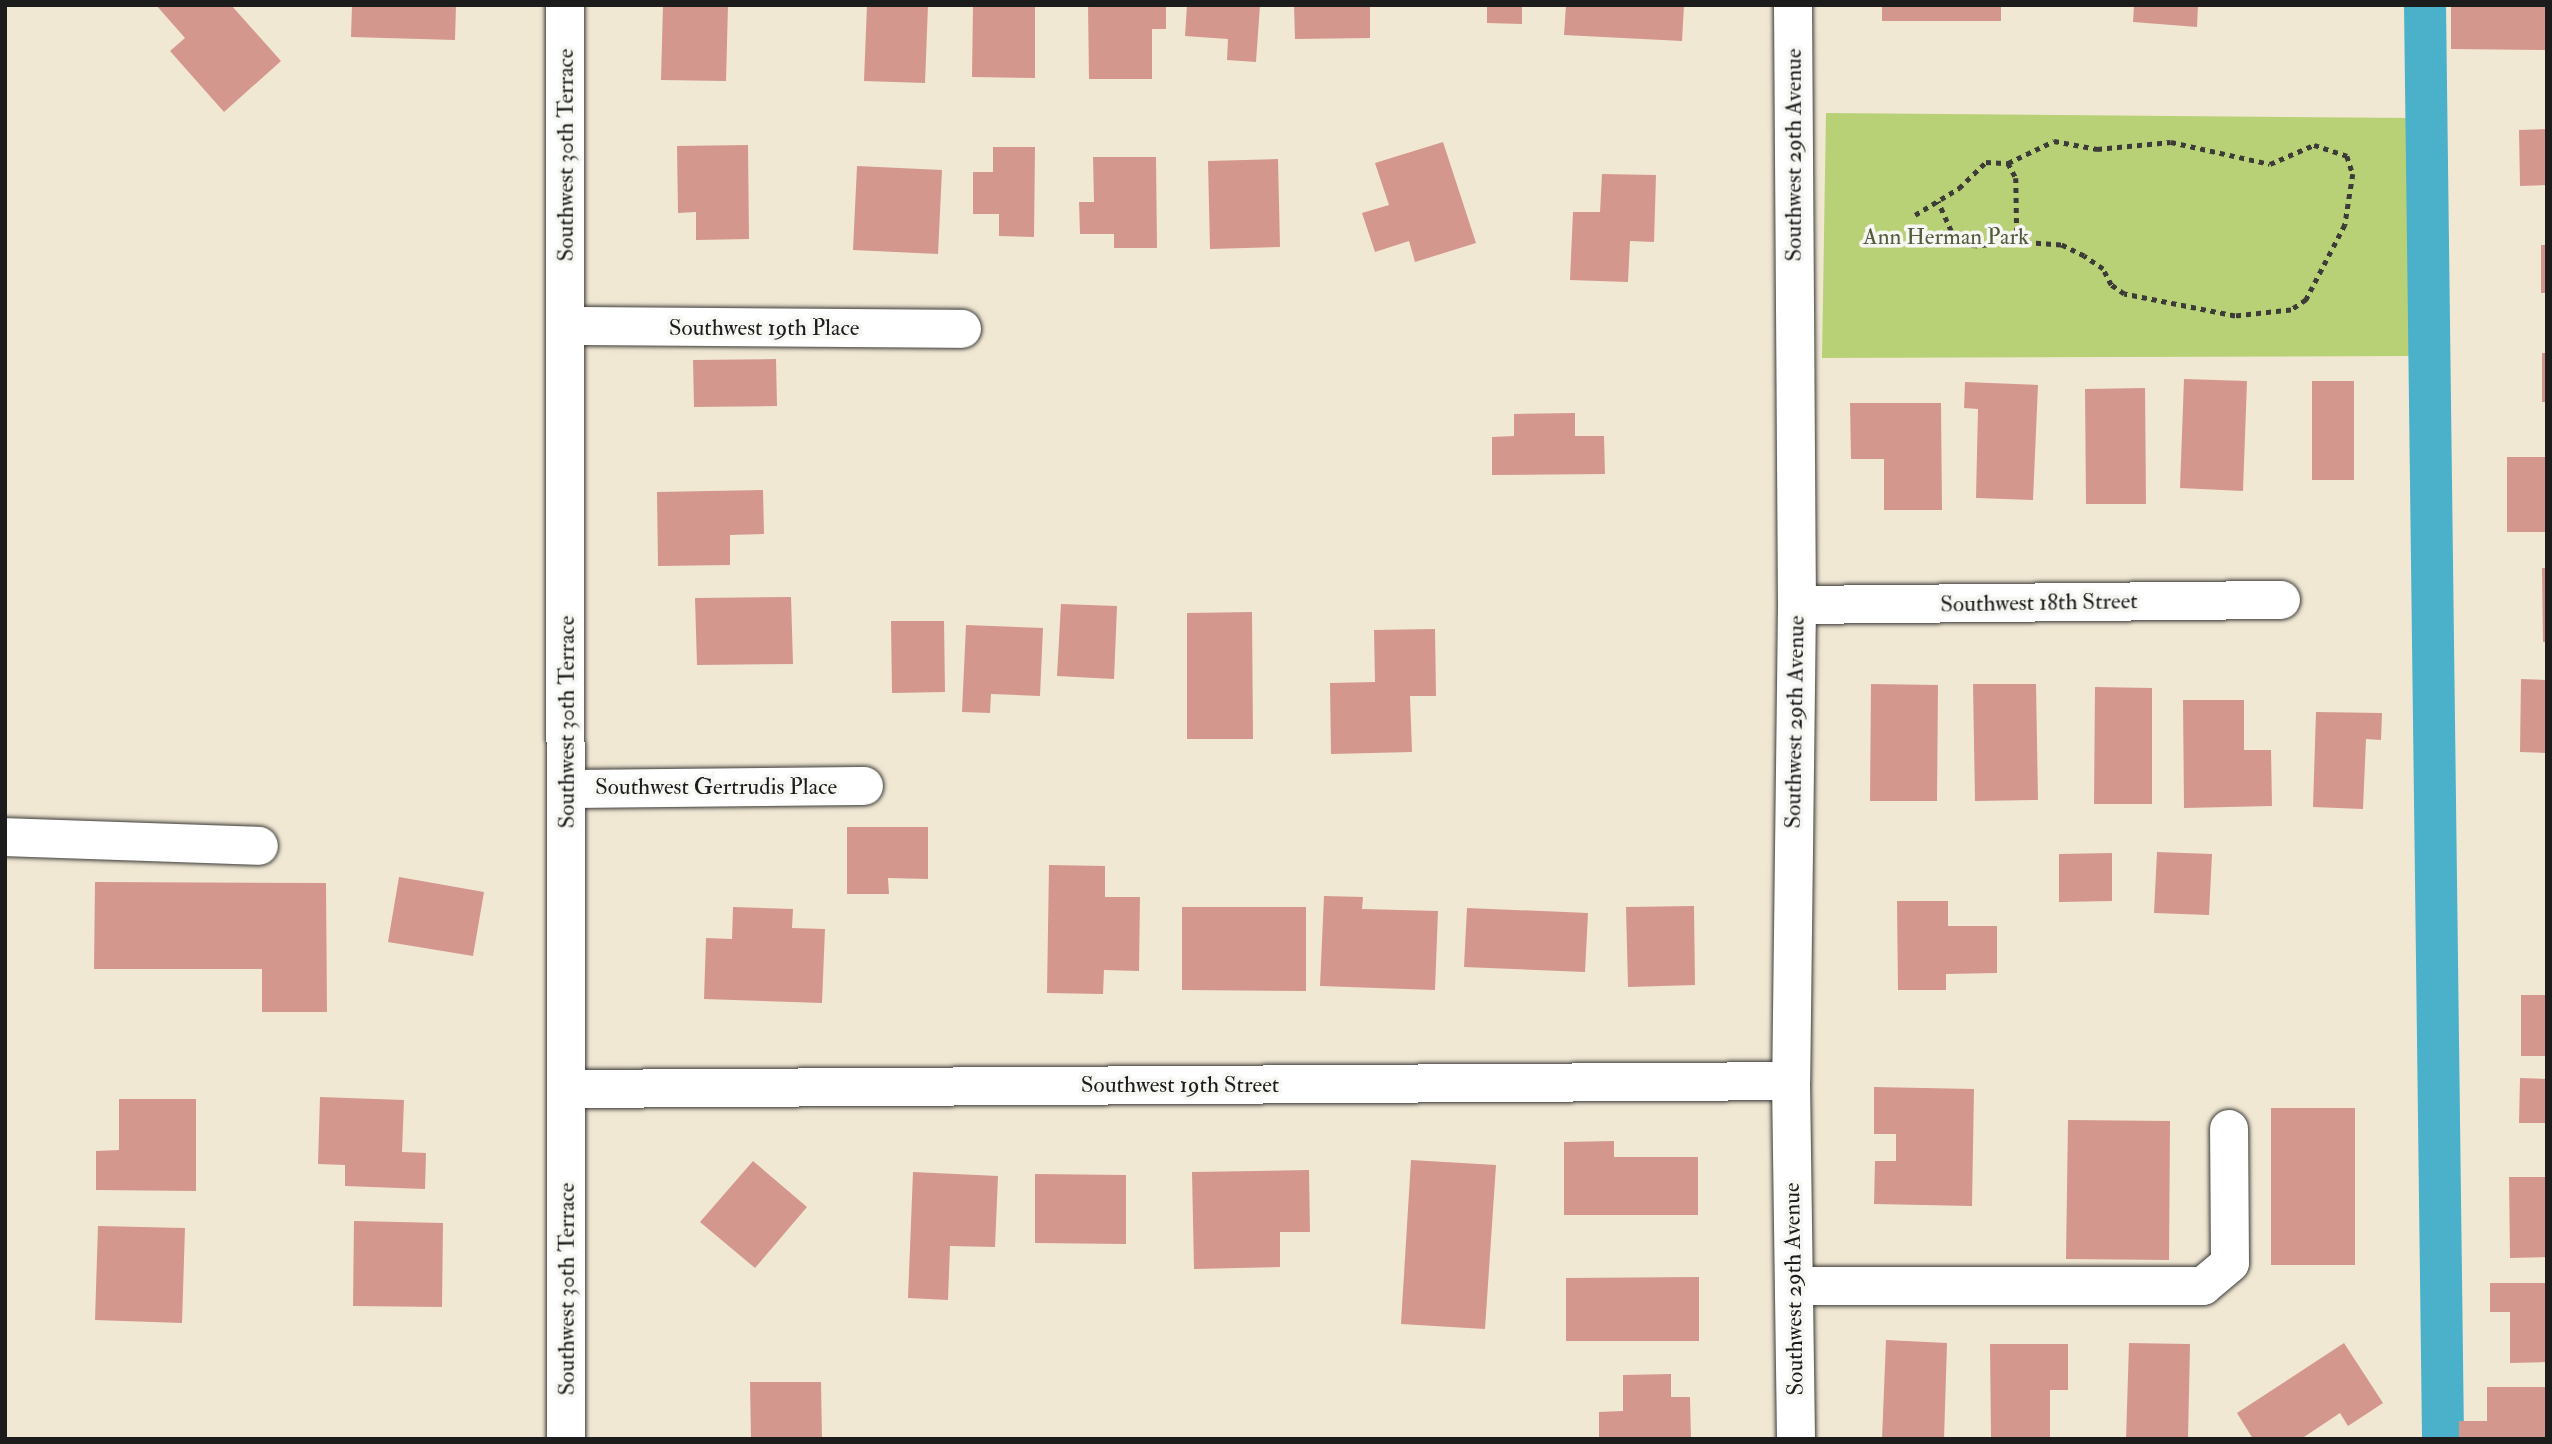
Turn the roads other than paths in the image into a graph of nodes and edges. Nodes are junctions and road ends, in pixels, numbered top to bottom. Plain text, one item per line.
1 (565, 5) edge
2 (1793, 5) edge
3 (566, 326) junction
4 (961, 329) dead end
5 (2281, 600) dead end
6 (1797, 605) junction
7 (864, 786) dead end
8 (568, 789) junction
9 (5, 837) edge
10 (259, 846) dead end
11 (1791, 1081) junction
12 (568, 1089) junction
13 (2230, 1129) dead end
14 (1794, 1286) junction
15 (566, 1439) edge
16 (1796, 1439) edge

1 - 3 street, Southwest 30th Terrace
2 - 6 street, Southwest 29th Avenue
3 - 4 street, Southwest 19th Place
3 - 8 street, Southwest 30th Terrace
5 - 6 street, Southwest 18th Street
6 - 11 street, Southwest 29th Avenue
7 - 8 street, Southwest Gertrudis Place
8 - 12 street, Southwest 30th Terrace
9 - 10 street
11 - 12 street, Southwest 19th Street
11 - 14 street, Southwest 29th Avenue
12 - 15 street, Southwest 30th Terrace
13 - 14 street
14 - 16 street, Southwest 29th Avenue

